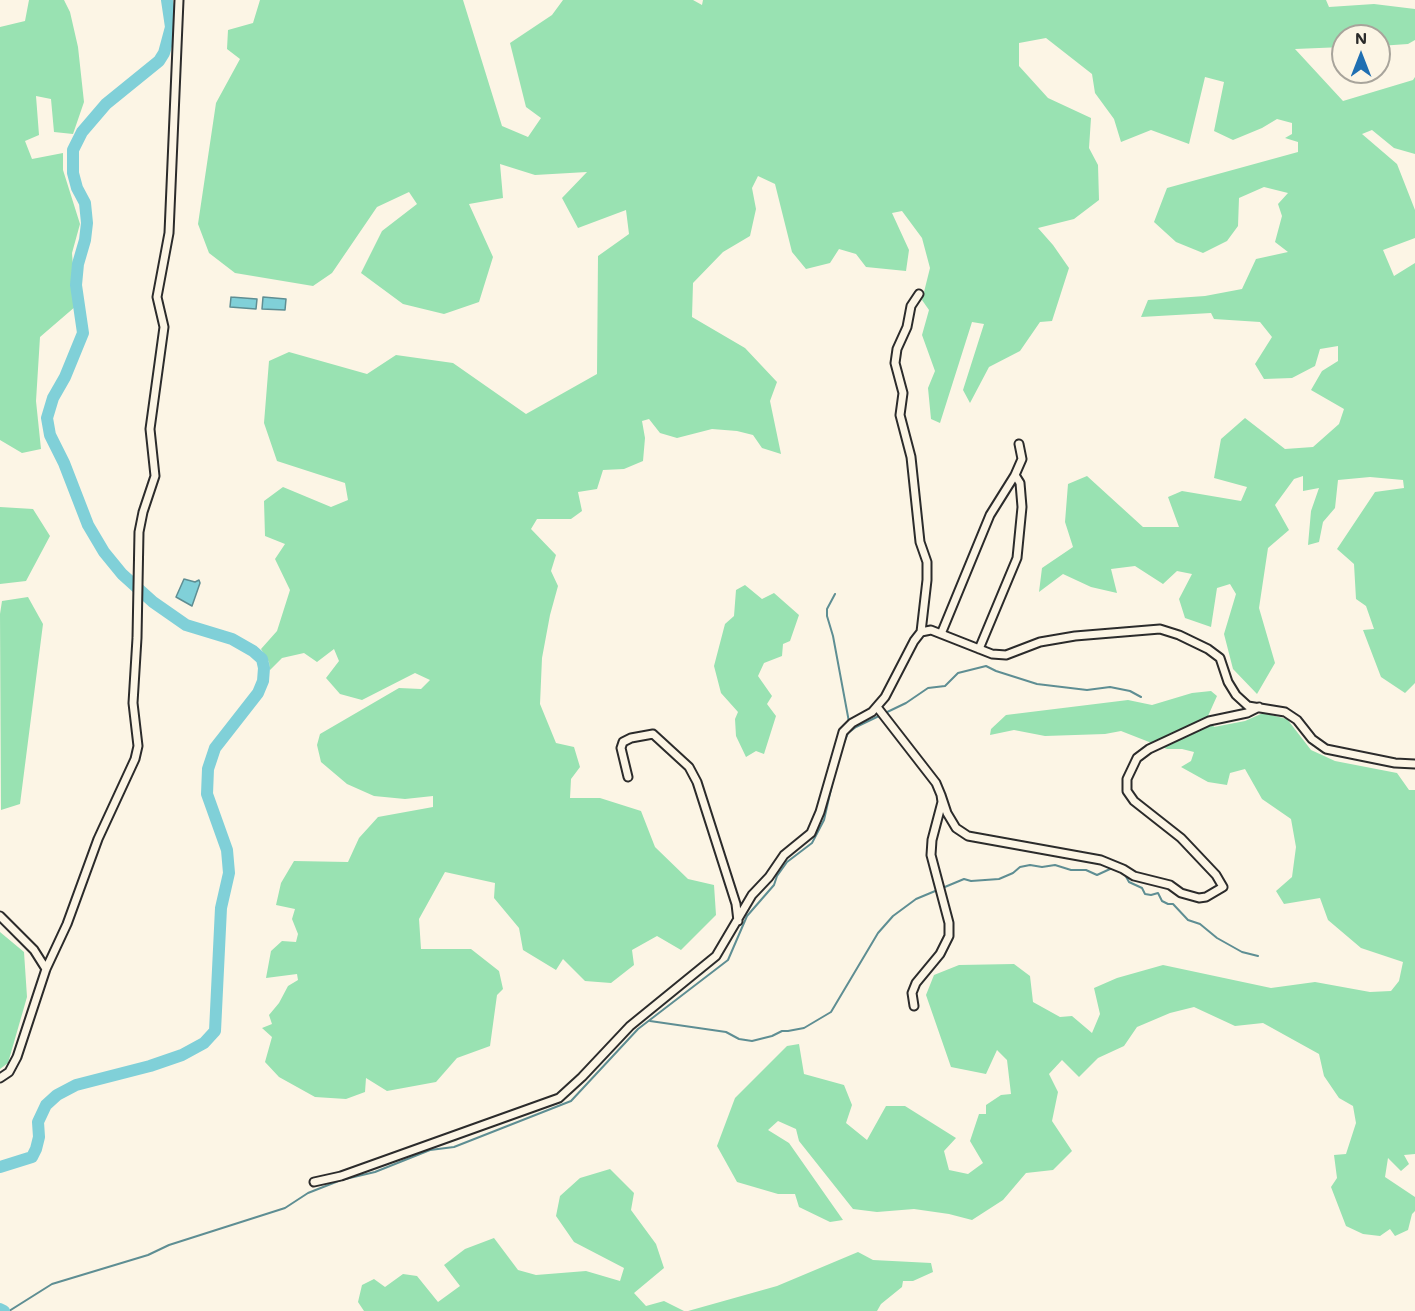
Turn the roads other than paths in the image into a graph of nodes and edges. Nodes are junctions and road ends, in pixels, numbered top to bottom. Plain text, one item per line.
1 (179, 0) edge
2 (919, 294) dead end
3 (1019, 444) dead end
4 (1015, 475) junction
5 (921, 632) junction
6 (941, 634) junction
7 (979, 649) junction
8 (877, 707) junction
9 (1259, 707) junction
10 (1415, 764) edge
11 (628, 777) dead end
12 (941, 795) junction
13 (0, 916) edge
14 (738, 921) junction
15 (46, 969) junction
16 (914, 1006) dead end
17 (0, 1078) edge
18 (314, 1182) dead end

1 - 15 street
2 - 5 street
3 - 4 street
4 - 6 street
4 - 7 street
5 - 6 street
5 - 8 street
6 - 7 street
7 - 9 street
8 - 12 street
8 - 14 street
9 - 10 street
9 - 12 street
11 - 14 street
12 - 16 street
13 - 15 street
14 - 18 street
15 - 17 street

